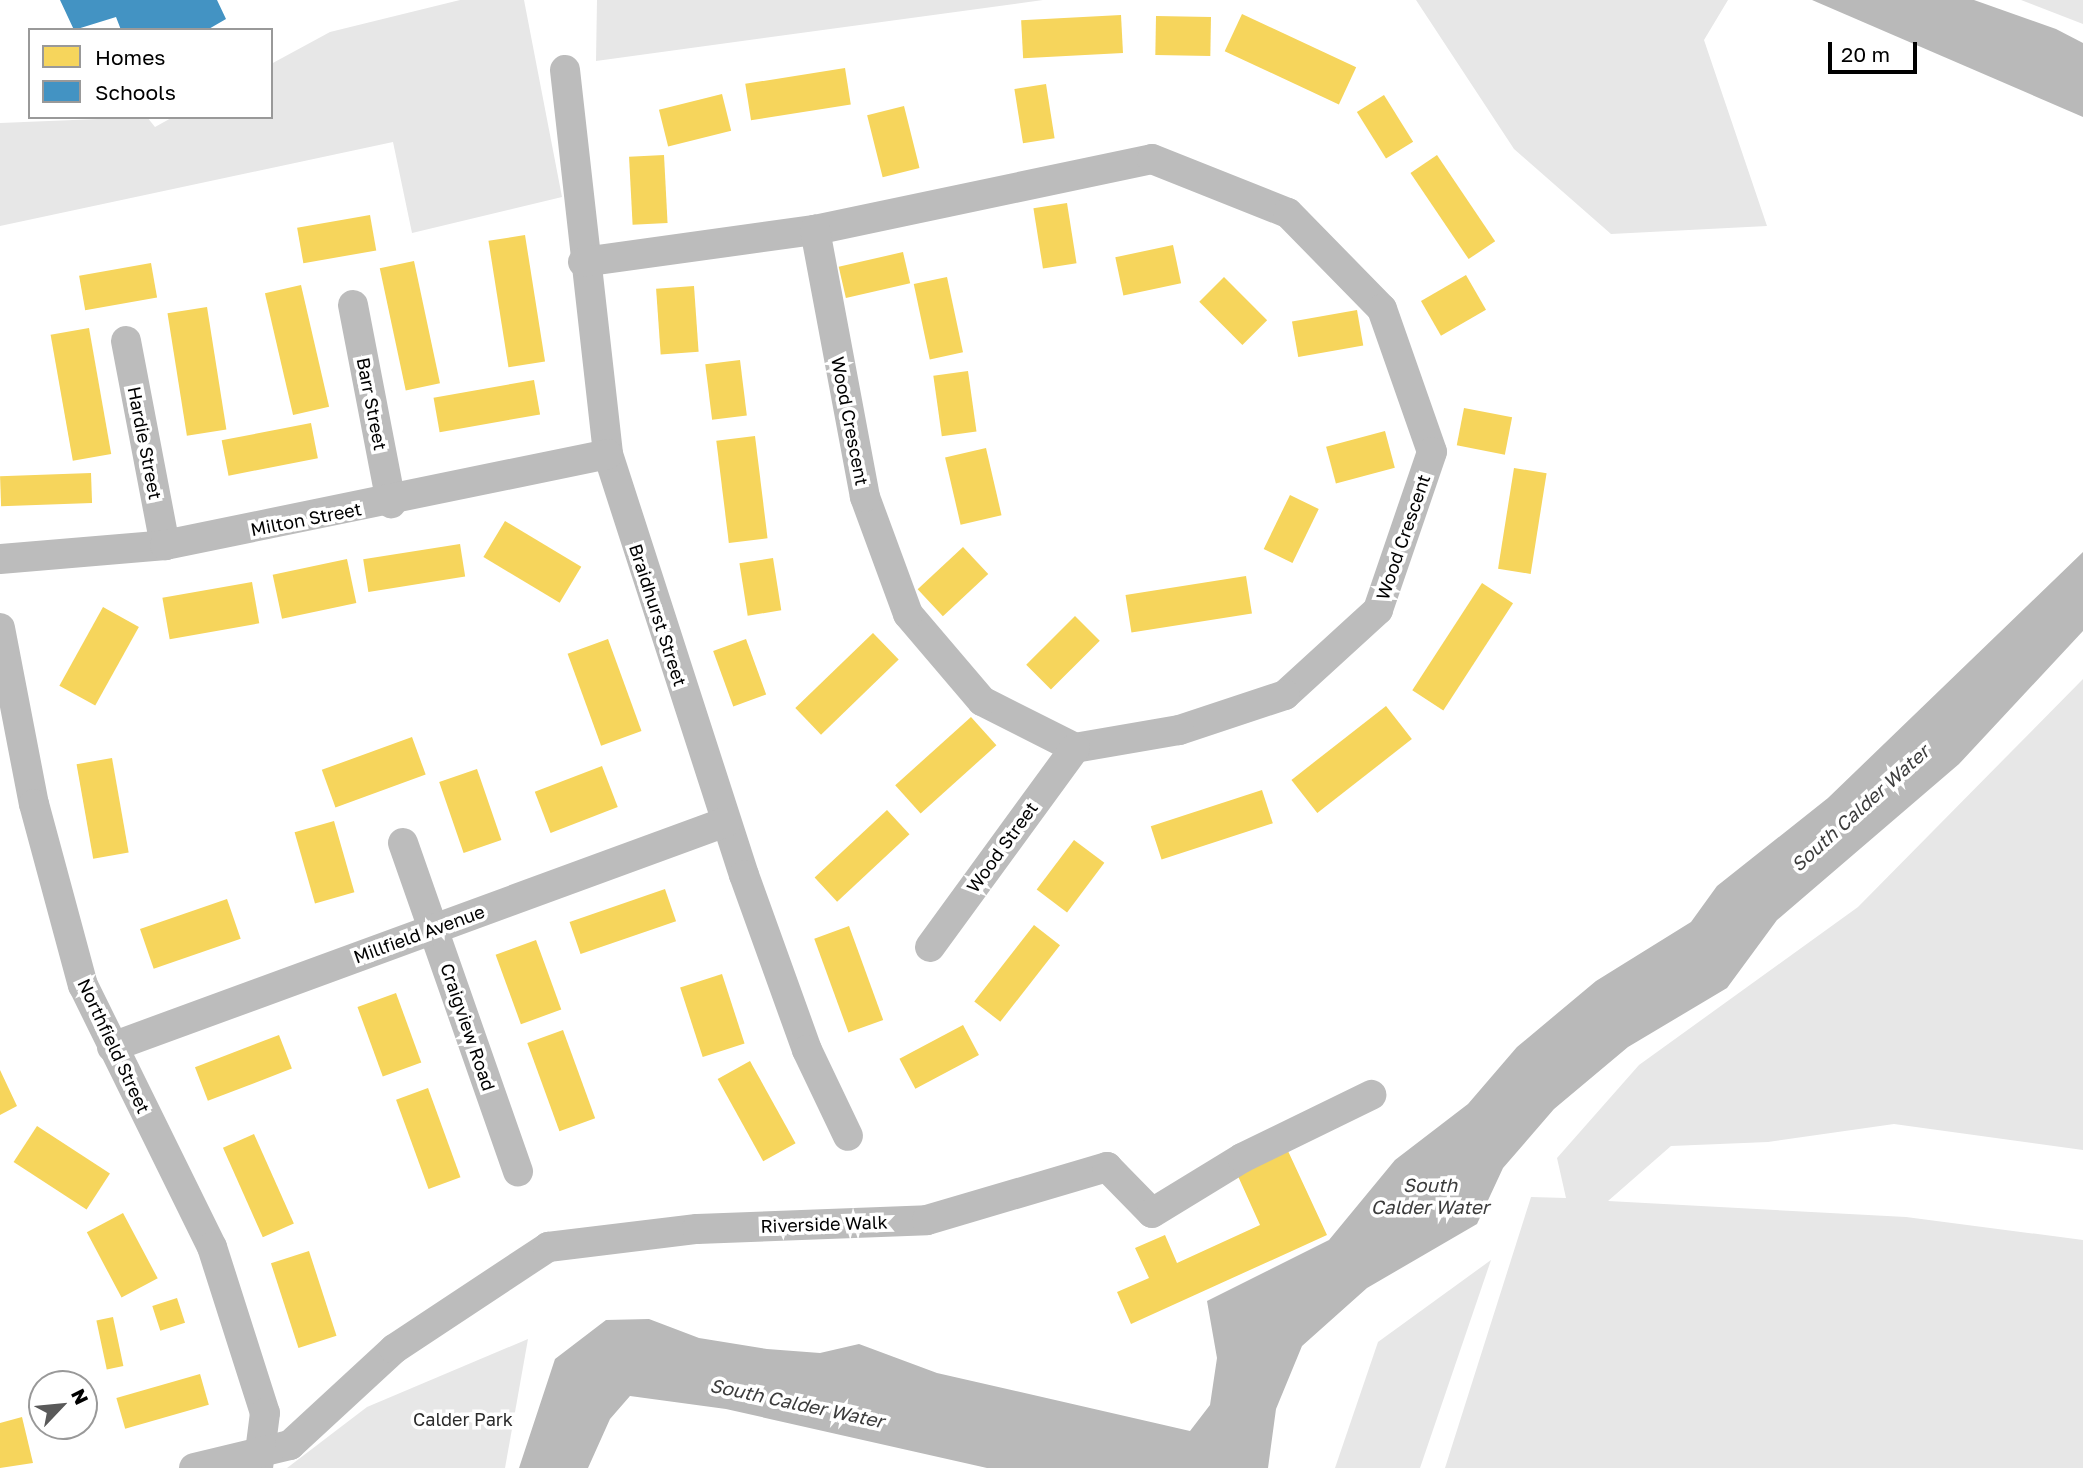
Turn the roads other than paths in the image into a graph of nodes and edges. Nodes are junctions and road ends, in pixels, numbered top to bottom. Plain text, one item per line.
1 (565, 69) dead end
2 (815, 230) junction
3 (583, 262) junction
4 (354, 306) dead end
5 (125, 341) dead end
6 (608, 454) junction
7 (391, 503) junction
8 (165, 545) junction
9 (0, 559) edge
10 (0, 628) edge
11 (1075, 748) junction
12 (726, 822) junction
13 (403, 842) dead end
14 (433, 929) junction
15 (930, 947) dead end
16 (112, 1047) junction
17 (1371, 1095) dead end
18 (848, 1136) dead end
19 (518, 1171) dead end
20 (260, 1459) edge
21 (194, 1468) edge

1 - 3 street, Braidhurst Street
2 - 3 street, Wood Crescent
2 - 11 street, Wood Crescent
2 - 11 street, Wood Crescent
3 - 6 street, Braidhurst Street
4 - 7 street, Barr Street
5 - 8 street, Hardie Street
6 - 7 street, Milton Street
6 - 12 street, Braidhurst Street
7 - 8 street, Milton Street
8 - 9 street, Milton Street
10 - 16 street, Northfield Street
11 - 15 street, Wood Street
12 - 14 street, Millfield Avenue
12 - 18 street, Braidhurst Street
13 - 14 street, Craigview Road
14 - 16 street, Millfield Avenue
14 - 19 street, Craigview Road
16 - 20 street, Northfield Street
17 - 20 street, Riverside Walk
20 - 21 street

